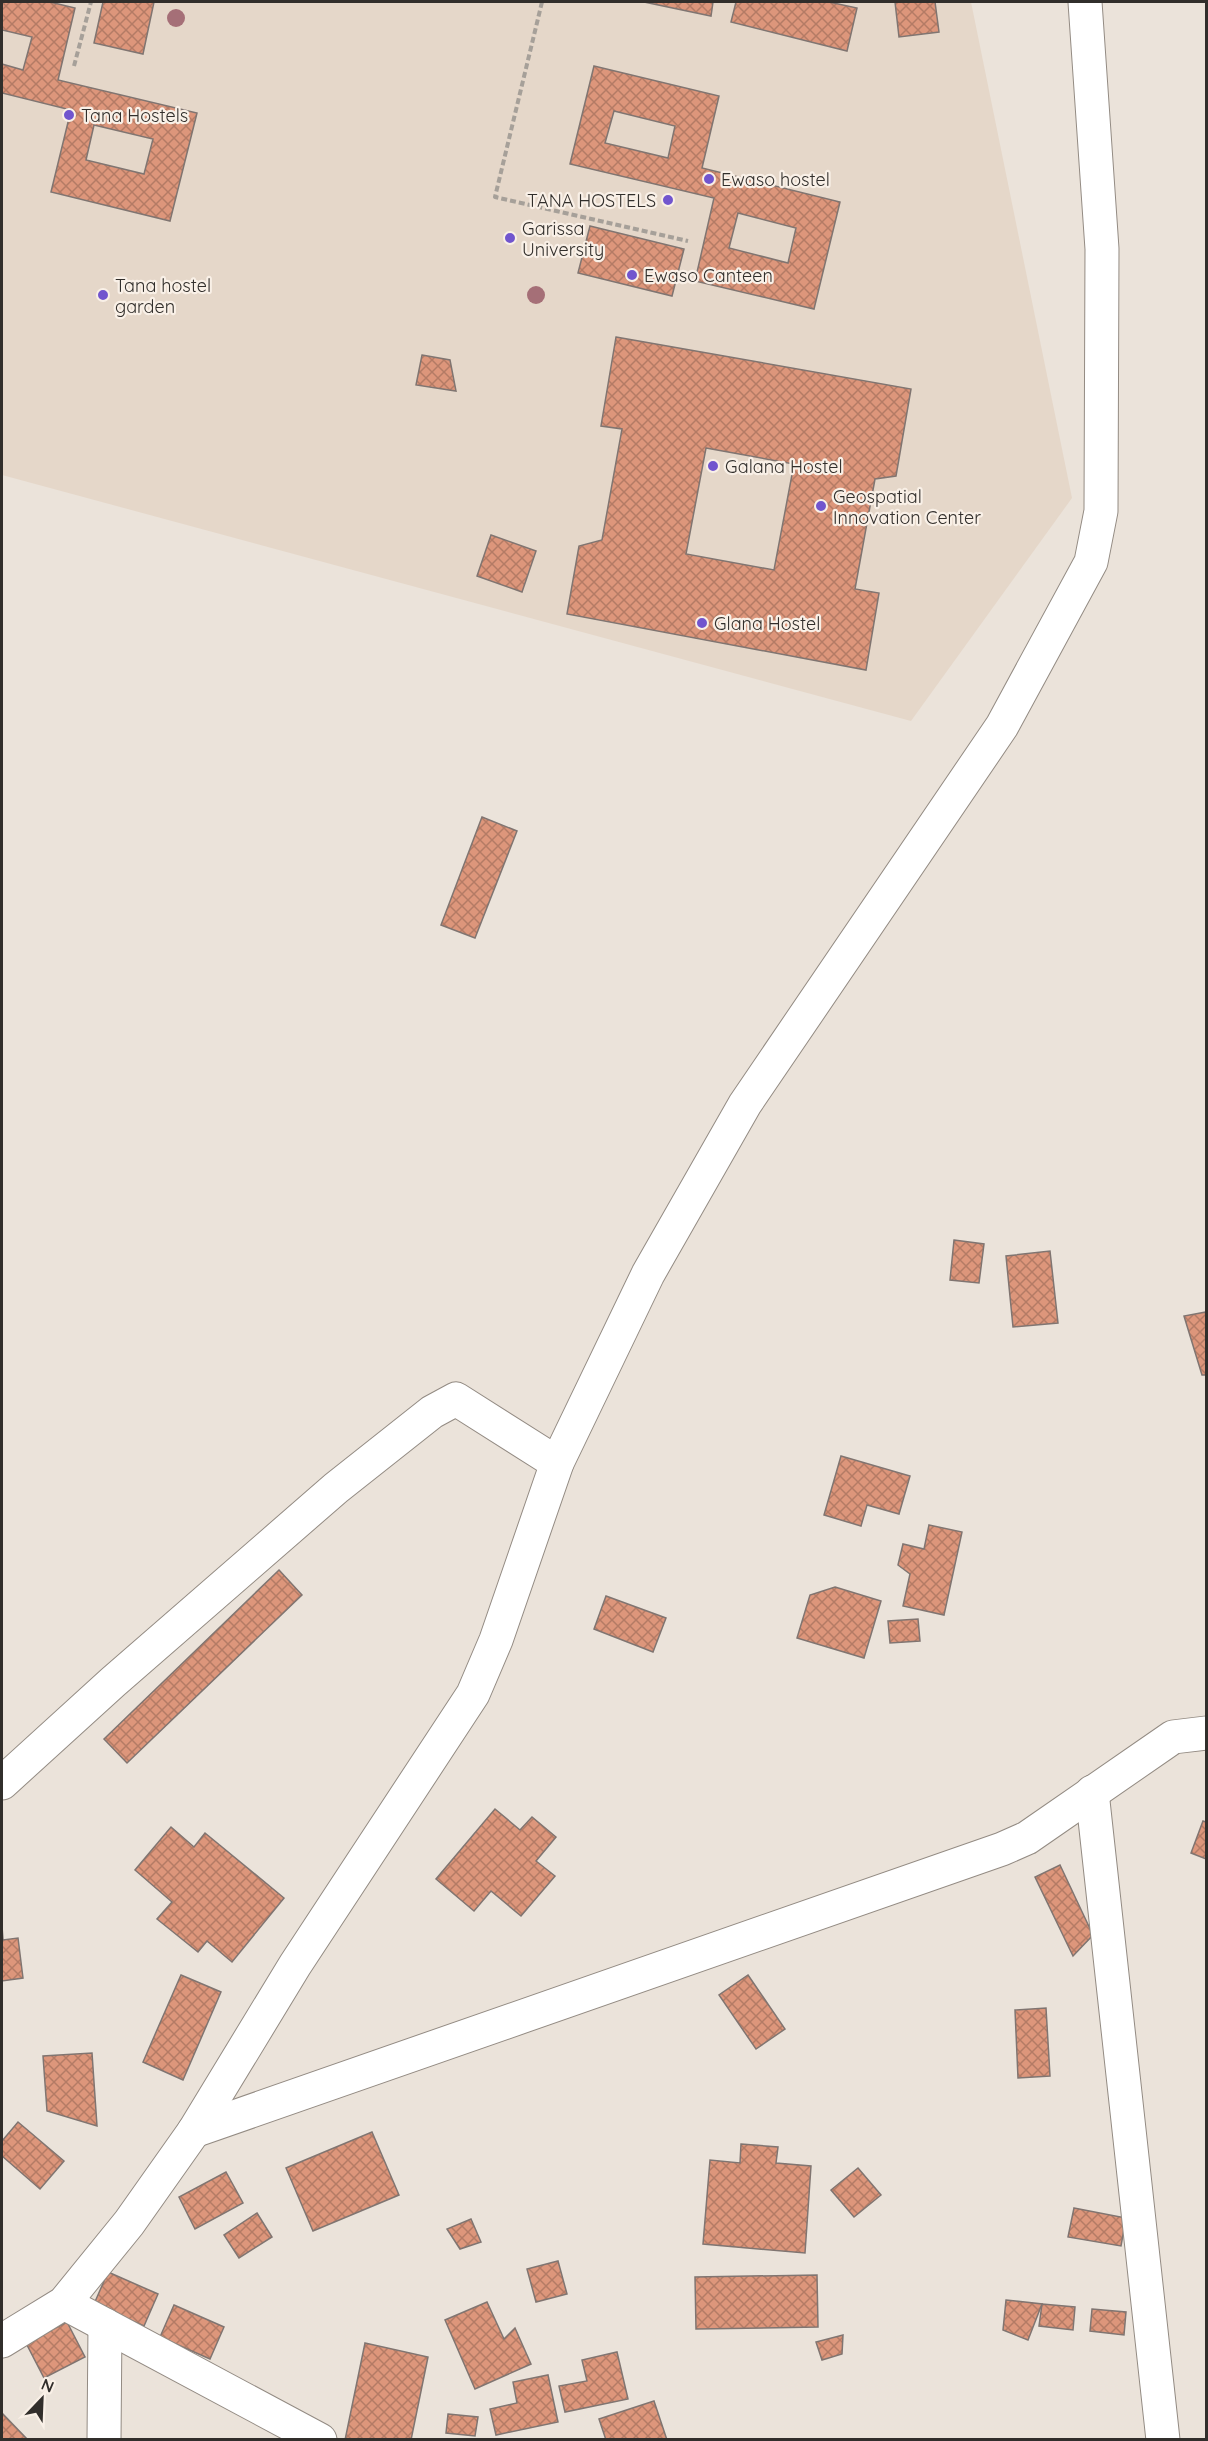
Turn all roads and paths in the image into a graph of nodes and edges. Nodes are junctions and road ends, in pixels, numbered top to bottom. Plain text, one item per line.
1 (91, 2) edge
2 (542, 2) edge
3 (1085, 2) edge
4 (74, 66) dead end
5 (688, 241) dead end
6 (557, 1463) junction
7 (1206, 1733) edge
8 (2, 1783) edge
9 (1092, 1792) junction
10 (194, 2131) junction
11 (64, 2303) junction
12 (105, 2325) junction
13 (2, 2341) edge
14 (105, 2439) edge
15 (320, 2439) edge
16 (1163, 2439) edge

1 - 4 path
2 - 5 path
3 - 6 street
6 - 8 street
6 - 10 street
7 - 9 street
9 - 10 street
9 - 16 street
10 - 11 street
11 - 12 street
11 - 13 street
12 - 14 street
12 - 15 street

